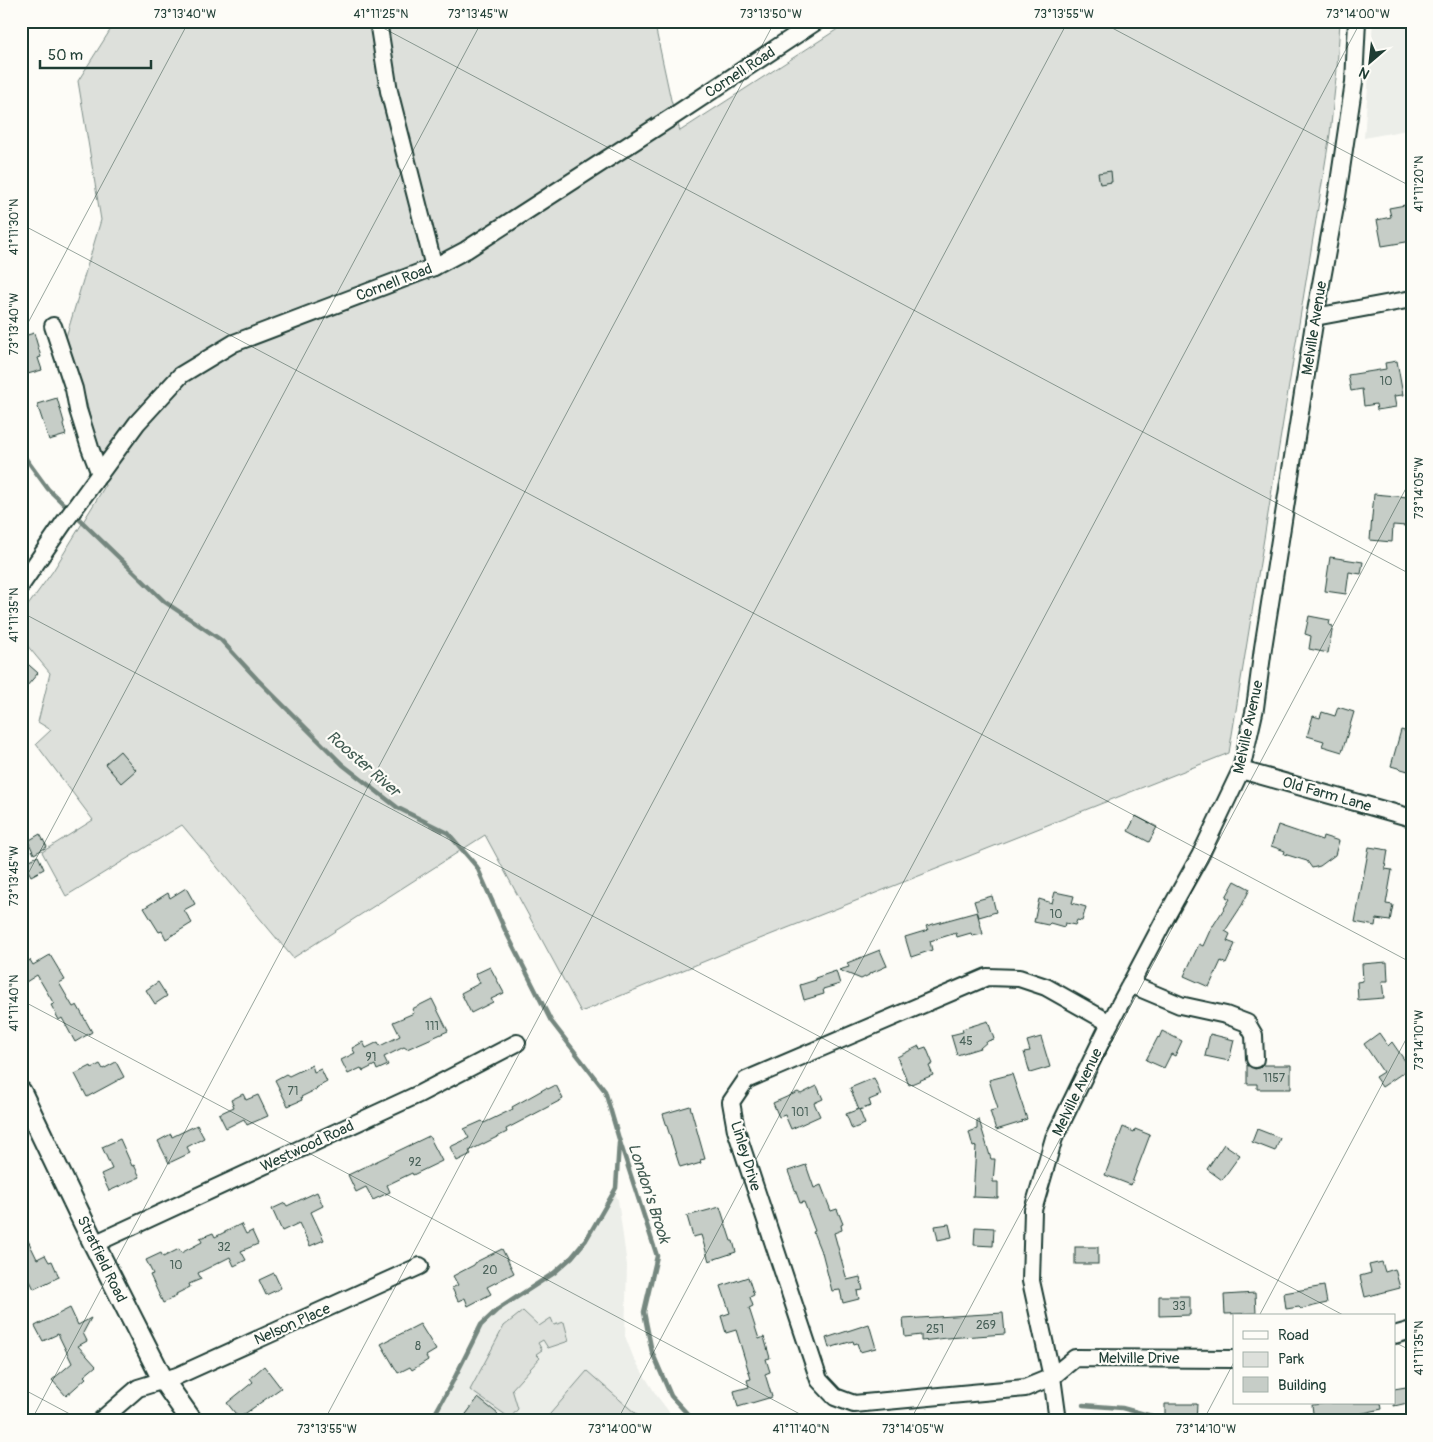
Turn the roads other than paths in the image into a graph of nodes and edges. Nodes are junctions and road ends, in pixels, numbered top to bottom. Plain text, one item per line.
1 (378, 21) edge
2 (817, 21) edge
3 (1357, 21) edge
4 (434, 267) junction
5 (1412, 299) edge
6 (1315, 317) junction
7 (53, 326) dead end
8 (100, 474) junction
9 (21, 585) edge
10 (1241, 770) junction
11 (1412, 818) edge
12 (1130, 984) junction
13 (1110, 1023) junction
14 (517, 1043) dead end
15 (1255, 1059) dead end
16 (21, 1092) edge
17 (94, 1244) junction
18 (420, 1266) dead end
19 (1412, 1330) edge
20 (1396, 1334) edge
21 (1233, 1359) edge
22 (1052, 1377) junction
23 (162, 1380) junction
24 (100, 1421) edge
25 (192, 1421) edge
26 (1058, 1421) edge

1 - 4 street
2 - 4 street, Cornell Road
3 - 6 street, Melville Avenue
4 - 8 street, Cornell Road
5 - 6 street
6 - 10 street, Melville Avenue
7 - 8 street
8 - 9 street, Cornell Road
10 - 11 street, Old Farm Lane
10 - 12 street, Melville Avenue
12 - 13 street, Melville Avenue
12 - 15 street
13 - 22 street, Melville Avenue
13 - 22 street, Linley Drive
14 - 17 street, Westwood Road
16 - 17 main road, Stratfield Road
17 - 23 main road, Stratfield Road
18 - 23 street, Nelson Place
19 - 20 street
21 - 22 street, Melville Drive
22 - 26 street, Melville Avenue
23 - 24 street, Nelson Place
23 - 25 main road, Stratfield Road

